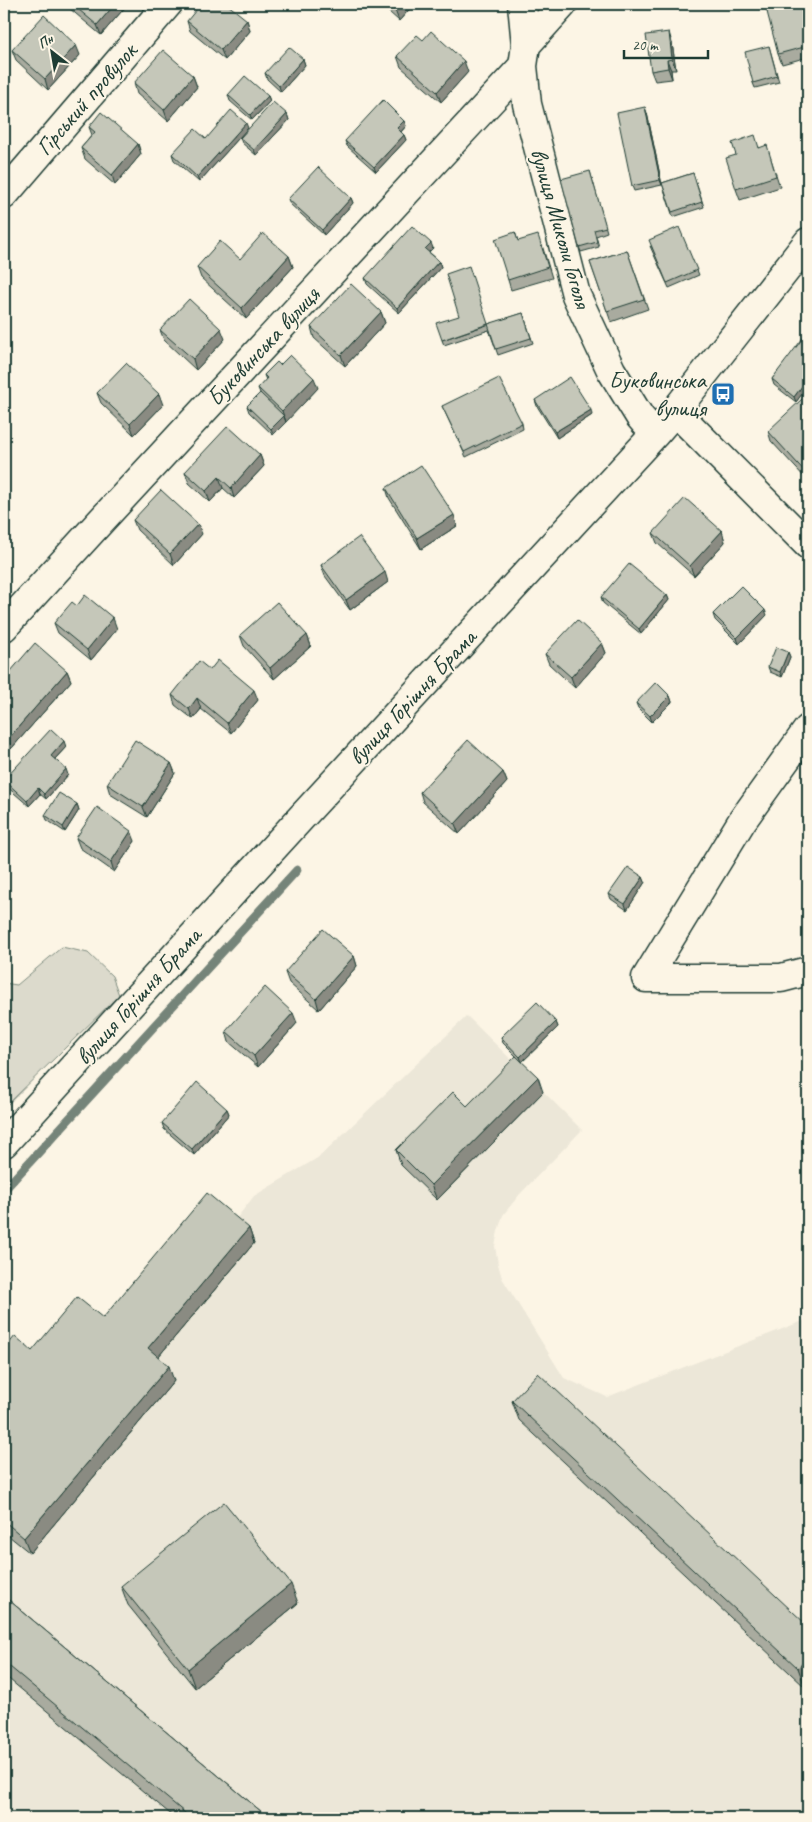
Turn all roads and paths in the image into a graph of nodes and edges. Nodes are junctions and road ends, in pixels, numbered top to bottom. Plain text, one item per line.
1 (168, 4) edge
2 (522, 4) edge
3 (563, 4) edge
4 (525, 56) junction
5 (4, 195) edge
6 (808, 242) edge
7 (675, 411) junction
8 (655, 434) junction
9 (808, 545) edge
10 (4, 628) edge
11 (808, 729) edge
12 (808, 971) edge
13 (4, 1144) edge

1 - 5 street, Гірський провулок
2 - 4 street, вулиця Миколи Гоголя
3 - 4 street, Буковинська вулиця
4 - 8 street, вулиця Миколи Гоголя
4 - 10 street, Буковинська вулиця
6 - 7 street, вулиця Горішня Брама
7 - 8 street, вулиця Горішня Брама
7 - 9 street
8 - 13 street, вулиця Горішня Брама
11 - 12 street

